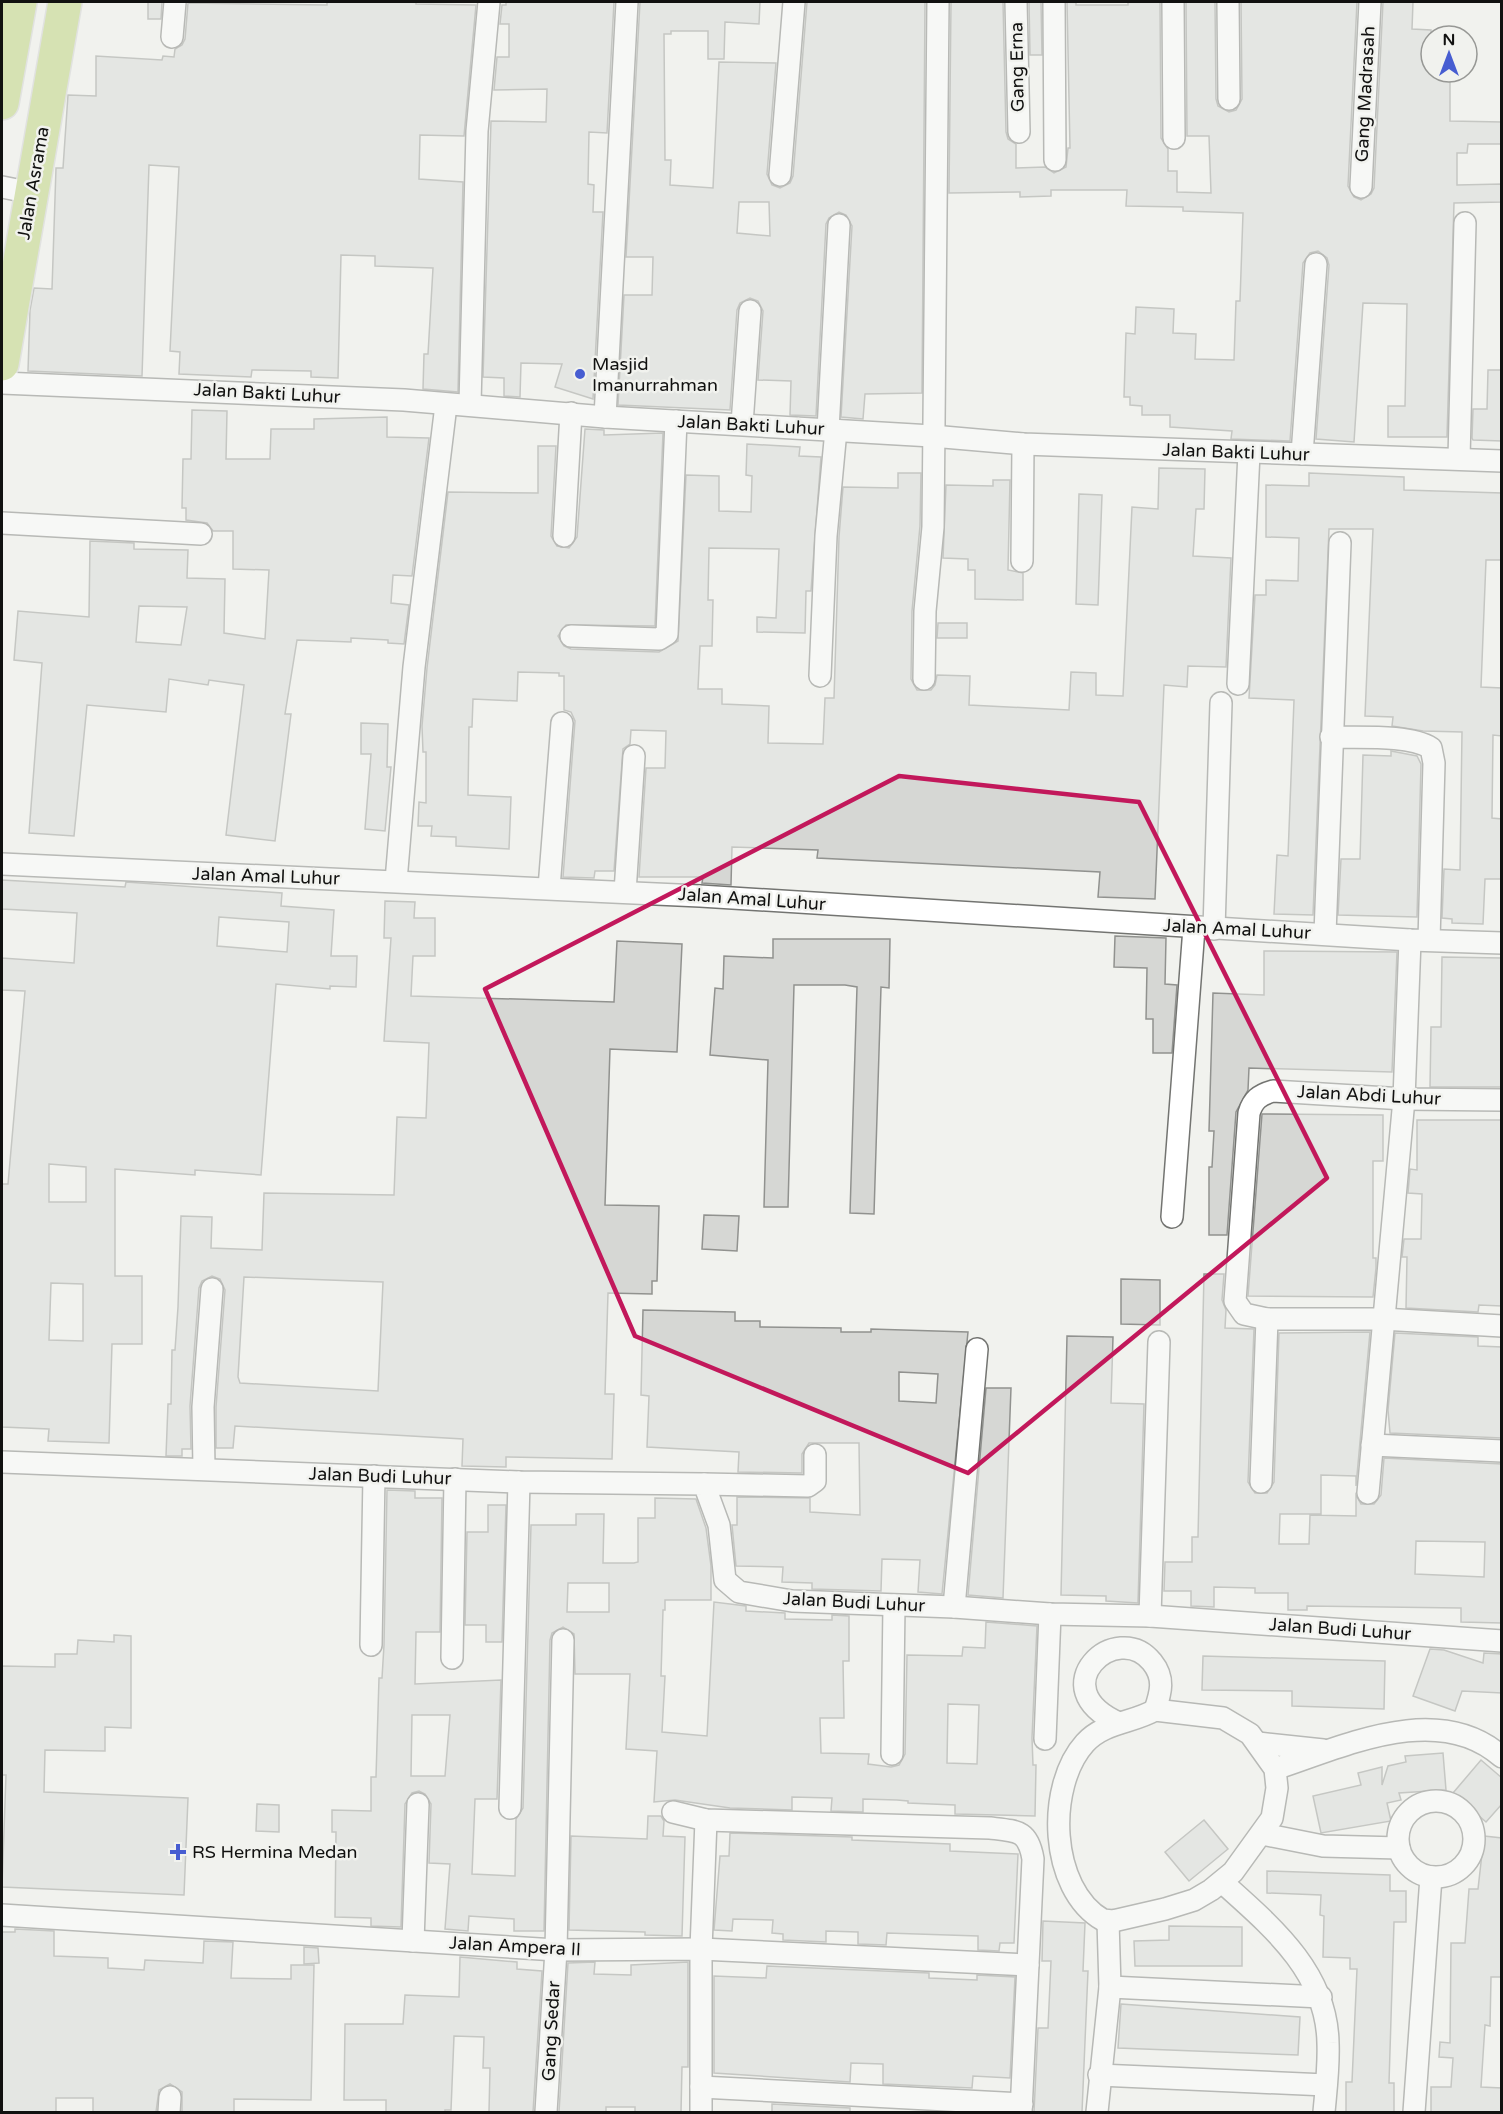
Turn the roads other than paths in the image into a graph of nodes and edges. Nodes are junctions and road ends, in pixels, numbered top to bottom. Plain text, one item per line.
1 (20, 2) edge
2 (65, 2) edge
3 (174, 2) edge
4 (489, 2) edge
5 (627, 2) edge
6 (794, 2) edge
7 (938, 2) edge
8 (1016, 2) edge
9 (1054, 2) edge
10 (1173, 2) edge
11 (1228, 2) edge
12 (1370, 2) edge
13 (8, 33) edge
14 (172, 37) dead end
15 (1229, 99) dead end
16 (2, 103) edge
17 (1019, 132) dead end
18 (1174, 138) dead end
19 (1055, 160) dead end
20 (780, 175) dead end
21 (1361, 187) dead end
22 (17, 190) edge
23 (1464, 223) dead end
24 (839, 225) dead end
25 (1316, 264) dead end
26 (750, 311) dead end
27 (2, 364) edge
28 (2, 383) edge
29 (446, 405) junction
30 (471, 405) junction
31 (571, 413) junction
32 (605, 417) junction
33 (676, 421) junction
34 (742, 424) junction
35 (832, 430) junction
36 (932, 436) junction
37 (1023, 444) junction
38 (1249, 453) junction
39 (1302, 454) junction
40 (1459, 458) junction
41 (1502, 461) edge
42 (2, 523) edge
43 (201, 534) dead end
44 (564, 536) dead end
45 (1340, 543) dead end
46 (1022, 561) dead end
47 (571, 636) dead end
48 (820, 676) dead end
49 (924, 679) dead end
50 (1238, 684) dead end
51 (1221, 703) dead end
52 (562, 723) dead end
53 (1331, 737) junction
54 (634, 756) dead end
55 (2, 864) edge
56 (396, 881) junction
57 (549, 888) junction
58 (625, 892) junction
59 (1204, 928) junction
60 (1325, 934) junction
61 (1420, 940) junction
62 (1502, 943) edge
63 (1404, 1099) junction
64 (1502, 1100) edge
65 (1172, 1217) dead end
66 (212, 1289) dead end
67 (1267, 1319) junction
68 (1383, 1319) junction
69 (1502, 1326) edge
70 (1159, 1342) dead end
71 (976, 1349) dead end
72 (1372, 1445) junction
73 (1502, 1451) edge
74 (815, 1455) dead end
75 (2, 1462) edge
76 (204, 1469) junction
77 (374, 1476) junction
78 (455, 1479) junction
79 (519, 1482) junction
80 (1261, 1482) dead end
81 (704, 1484) junction
82 (1368, 1493) dead end
83 (894, 1605) junction
84 (954, 1607) junction
85 (1050, 1614) junction
86 (1150, 1616) junction
87 (563, 1640) dead end
88 (1502, 1641) edge
89 (371, 1645) dead end
90 (452, 1658) dead end
91 (1155, 1710) junction
92 (1119, 1723) junction
93 (1045, 1739) dead end
94 (1258, 1743) junction
95 (1329, 1751) junction
96 (892, 1754) dead end
97 (1502, 1757) edge
98 (1275, 1769) junction
99 (418, 1804) dead end
100 (510, 1808) dead end
101 (673, 1812) dead end
102 (706, 1820) junction
103 (1263, 1834) junction
104 (1399, 1848) junction
105 (1431, 1877) junction
106 (1222, 1882) junction
107 (2, 1915) edge
108 (1108, 1921) junction
109 (413, 1941) junction
110 (701, 1949) junction
111 (556, 1950) junction
112 (1028, 1965) junction
113 (1110, 1987) junction
114 (1321, 1997) junction
115 (1099, 2076) junction
116 (1326, 2085) junction
117 (701, 2087) junction
118 (1021, 2108) edge
119 (546, 2112) edge
120 (701, 2112) edge
121 (1097, 2112) edge
122 (1324, 2112) edge
123 (1414, 2112) edge

1 - 13 highway
2 - 22 highway, Jalan Asrama
3 - 14 street
4 - 30 street
5 - 32 street
6 - 20 street
7 - 36 street
8 - 17 street, Gang Erna
9 - 19 street
10 - 18 street
11 - 15 street
12 - 21 street, Gang Madrasah
13 - 16 highway
22 - 27 highway, Jalan Asrama
23 - 40 street
24 - 35 street
25 - 39 street
26 - 34 street
28 - 29 street, Jalan Bakti Luhur
29 - 30 street, Jalan Bakti Luhur
29 - 56 street
30 - 31 street, Jalan Bakti Luhur
31 - 32 street, Jalan Bakti Luhur
31 - 44 street
32 - 33 street, Jalan Bakti Luhur
33 - 34 street, Jalan Bakti Luhur
33 - 47 street
34 - 35 street, Jalan Bakti Luhur
35 - 36 street, Jalan Bakti Luhur
35 - 48 street
36 - 37 street, Jalan Bakti Luhur
36 - 49 street
37 - 38 street, Jalan Bakti Luhur
37 - 46 street
38 - 39 street, Jalan Bakti Luhur
38 - 50 street
39 - 40 street, Jalan Bakti Luhur
40 - 41 street, Jalan Bakti Luhur
42 - 43 street
45 - 53 street
51 - 59 street
52 - 57 street
53 - 60 street
53 - 61 street
54 - 58 street
55 - 56 street, Jalan Amal Luhur
56 - 57 street, Jalan Amal Luhur
57 - 58 street, Jalan Amal Luhur
58 - 59 street, Jalan Amal Luhur
59 - 60 street, Jalan Amal Luhur
59 - 65 street
60 - 61 street, Jalan Amal Luhur
61 - 62 street, Jalan Amal Luhur
61 - 63 street
63 - 64 street, Jalan Abdi Luhur
63 - 67 street, Jalan Abdi Luhur
63 - 68 street
66 - 76 street
67 - 68 street
67 - 80 street
68 - 69 street
68 - 72 street
70 - 86 street
71 - 84 street
72 - 73 street
72 - 82 street
74 - 81 street
75 - 76 street, Jalan Budi Luhur
76 - 77 street, Jalan Budi Luhur
77 - 78 street, Jalan Budi Luhur
77 - 89 street
78 - 79 street, Jalan Budi Luhur
78 - 90 street
79 - 81 street, Jalan Budi Luhur
79 - 100 street
81 - 83 street, Jalan Budi Luhur
83 - 84 street, Jalan Budi Luhur
83 - 96 street
84 - 85 street, Jalan Budi Luhur
85 - 86 street, Jalan Budi Luhur
85 - 93 street
86 - 88 street, Jalan Budi Luhur
87 - 111 street, Gang Sedar
91 - 92 street
91 - 92 street
91 - 94 street
92 - 108 street
94 - 95 street
94 - 98 street
95 - 97 street
95 - 98 street
98 - 103 street
99 - 109 street
101 - 102 street
102 - 110 street
102 - 112 street
103 - 104 street
103 - 106 street
104 - 105 street
104 - 105 street
105 - 123 street
106 - 108 street
106 - 114 street
107 - 109 street, Jalan Ampera II
108 - 113 street
109 - 111 street, Jalan Ampera II
110 - 111 street, Jalan Ampera II
110 - 112 street, Jalan Ampera II
110 - 117 street
111 - 119 street, Gang Sedar
112 - 118 street
113 - 114 street
113 - 115 street
114 - 116 street
115 - 116 street
115 - 121 street
116 - 122 street
117 - 118 street
117 - 120 street

